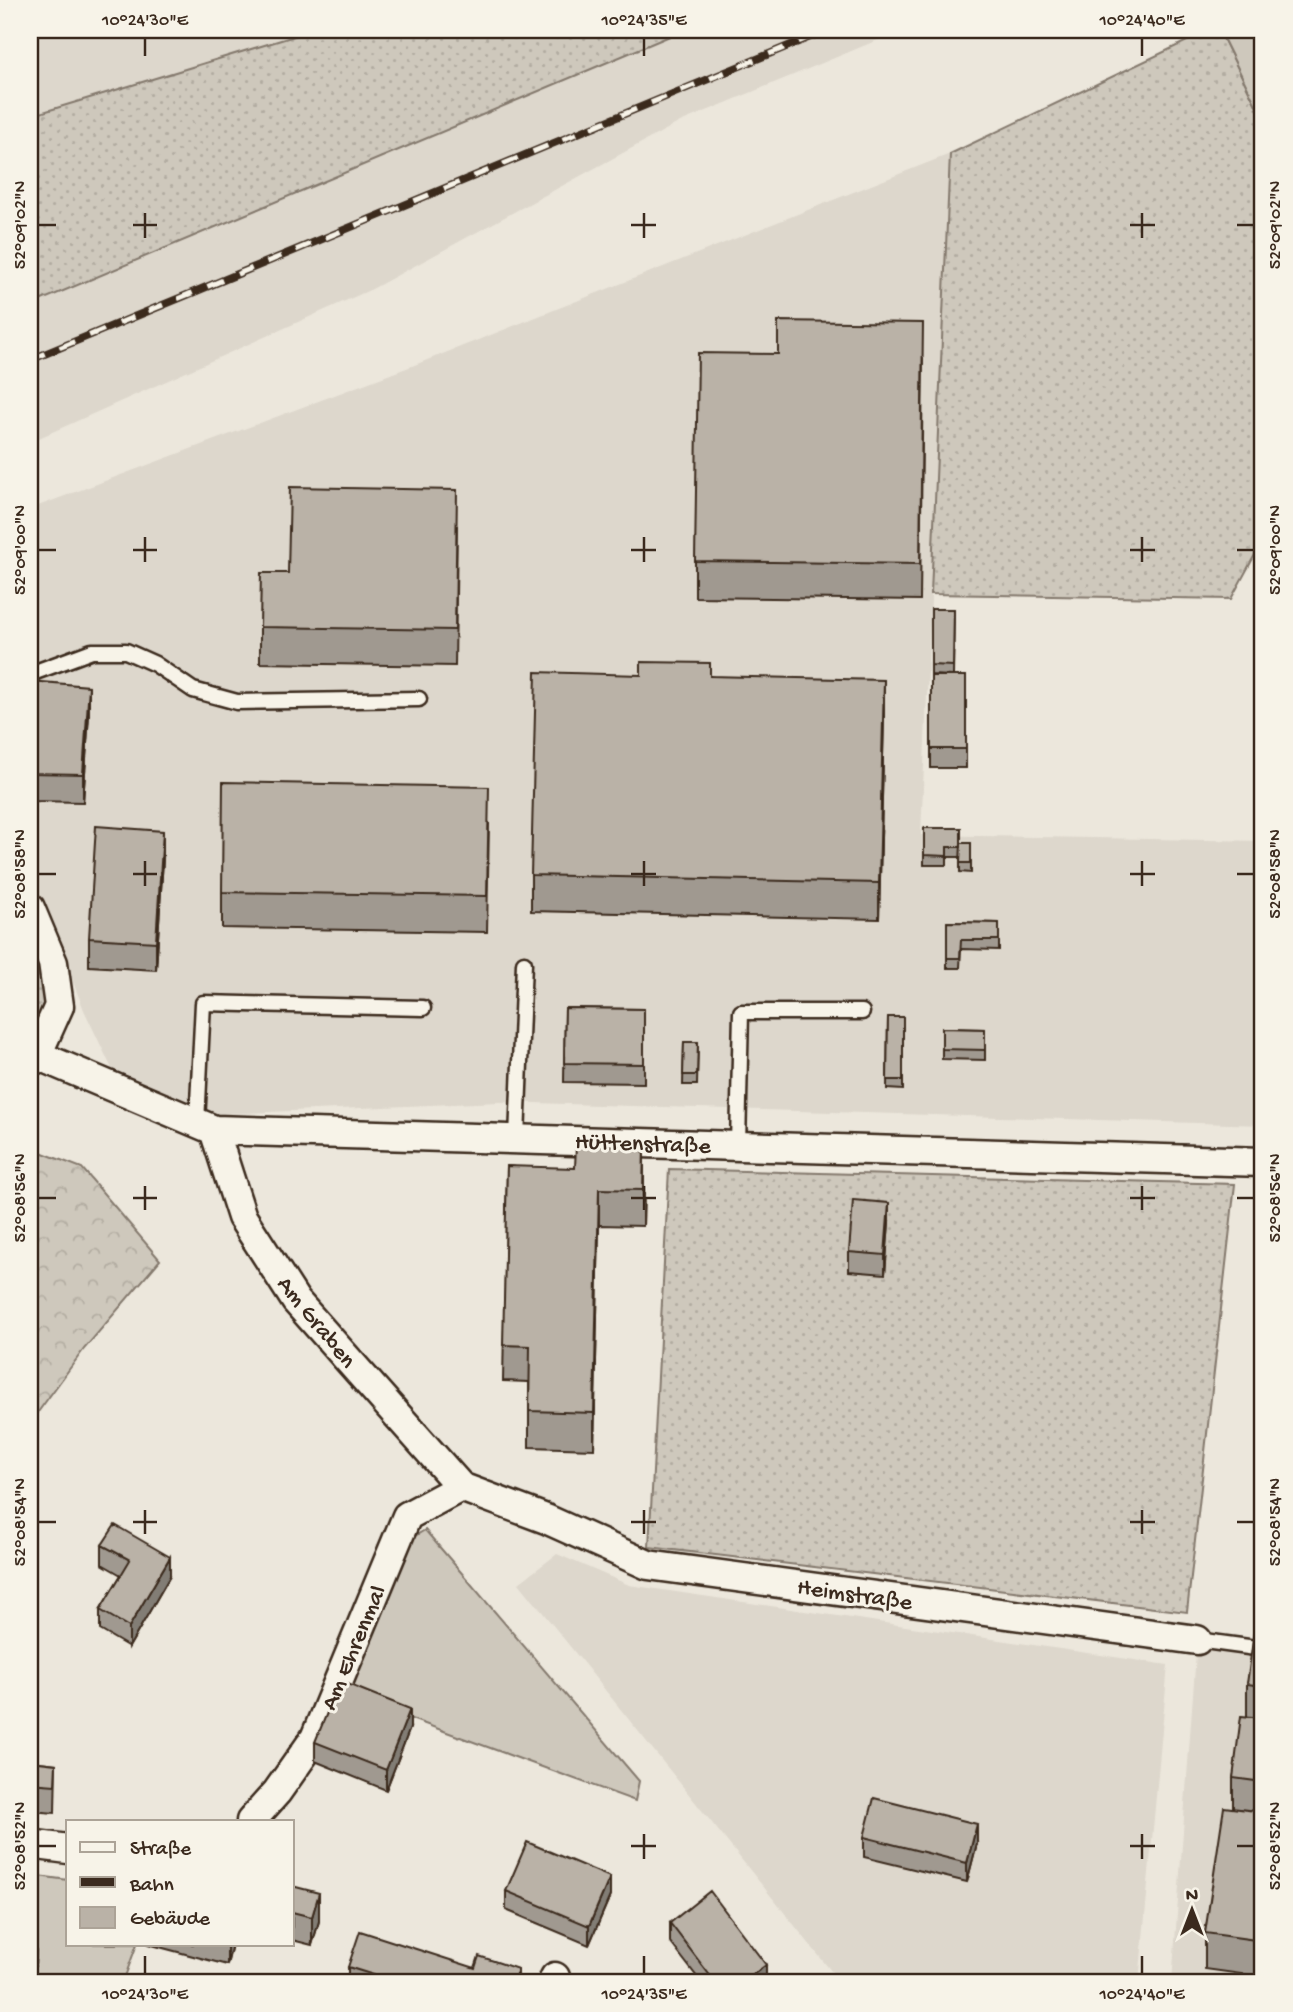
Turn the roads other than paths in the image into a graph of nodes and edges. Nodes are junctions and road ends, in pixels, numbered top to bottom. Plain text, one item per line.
1 (30, 674) edge
2 (419, 699) dead end
3 (30, 908) edge
4 (524, 963) dead end
5 (423, 1008) dead end
6 (862, 1012) dead end
7 (33, 1056) edge
8 (206, 1126) junction
9 (517, 1138) junction
10 (738, 1145) junction
11 (1263, 1162) edge
12 (461, 1487) junction
13 (1197, 1640) joint
14 (1263, 1648) edge
15 (252, 1820) edge
16 (30, 1844) edge
17 (66, 1849) edge

1 - 2 lane
3 - 7 street, Hüttenstraße
4 - 9 lane
5 - 8 lane
6 - 10 lane
7 - 8 street, Hüttenstraße
8 - 9 street, Hüttenstraße
8 - 12 street, Am Graben
9 - 10 street, Hüttenstraße
10 - 11 street, Hüttenstraße
12 - 13 street, Heimstraße
12 - 15 street, Am Ehrenmal
13 - 14 lane, Heimstraße
16 - 17 street

